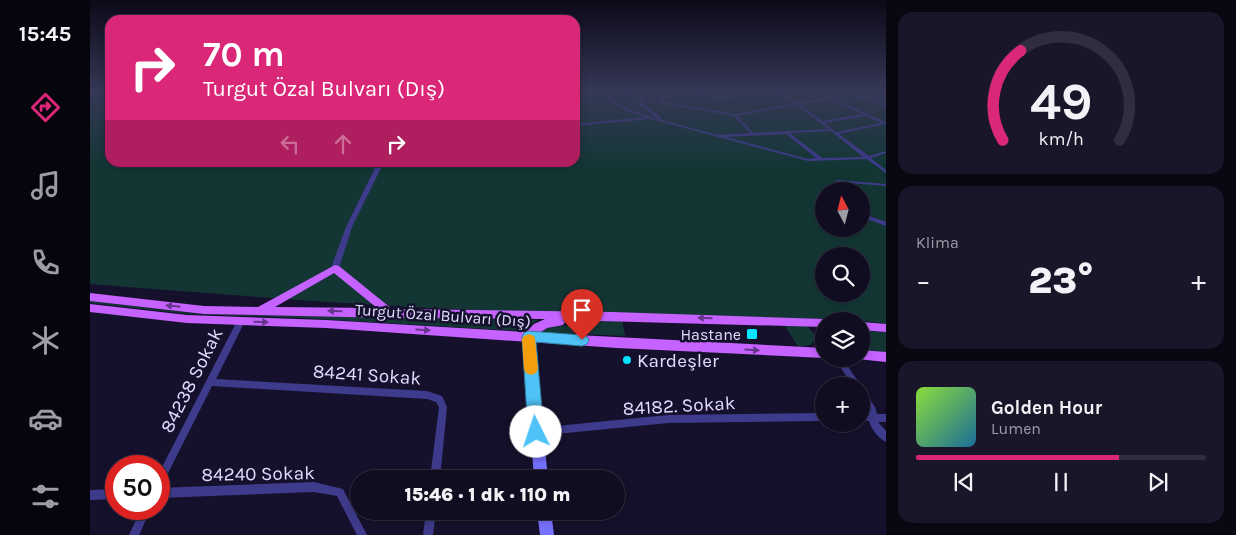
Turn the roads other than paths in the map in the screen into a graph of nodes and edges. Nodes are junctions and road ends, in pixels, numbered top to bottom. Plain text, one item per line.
1 (645, 116) edge
2 (656, 116) edge
3 (736, 116) edge
4 (813, 116) edge
5 (860, 116) edge
6 (868, 116) edge
7 (651, 118) junction
8 (821, 122) junction
9 (886, 123) edge
10 (668, 124) junction
11 (580, 125) edge
12 (832, 130) junction
13 (786, 132) junction
14 (836, 133) junction
15 (752, 134) junction
16 (716, 137) junction
17 (886, 152) edge
18 (868, 158) junction
19 (821, 160) junction
20 (378, 167) edge
21 (886, 172) edge
22 (838, 181) dead end
23 (886, 185) edge
24 (870, 218) edge
25 (886, 224) edge
26 (335, 268) junction
27 (90, 297) edge
28 (90, 308) edge
29 (261, 310) junction
30 (391, 314) junction
31 (612, 316) junction
32 (241, 321) junction
33 (815, 323) edge
34 (870, 327) edge
35 (886, 328) edge
36 (528, 337) junction
37 (815, 353) edge
38 (870, 356) edge
39 (886, 357) edge
40 (210, 382) junction
41 (870, 407) edge
42 (815, 417) edge
43 (870, 418) edge
44 (873, 418) junction
45 (886, 418) edge
46 (536, 432) junction
47 (886, 438) edge
48 (170, 460) edge
49 (436, 470) edge
50 (540, 470) edge
51 (170, 493) edge
52 (105, 494) edge
53 (90, 495) edge
54 (141, 520) edge
55 (430, 520) edge
56 (545, 520) edge
57 (134, 535) edge
58 (362, 535) edge
59 (428, 535) edge
60 (546, 535) edge

1 - 7 street
2 - 10 street
3 - 15 street
4 - 8 street
5 - 8 street
6 - 9 street
7 - 10 street
7 - 11 street
8 - 12 street
9 - 14 street
10 - 16 street
12 - 13 street
12 - 14 street
13 - 15 street
13 - 19 street
14 - 18 street
15 - 16 street
16 - 19 street
17 - 18 street
18 - 19 street
18 - 21 street
20 - 26 street
22 - 23 street
24 - 25 street
26 - 29 main road
26 - 30 main road
29 -> 27 main road, Turgut Özal Bulvarı (Dış)
28 - 32 main road, Turgut Özal Bulvarı (Dış)
30 -> 29 main road, Turgut Özal Bulvarı (Dış)
30 - 31 main road, Turgut Özal Bulvarı (Dış)
33 -> 31 main road, Turgut Özal Bulvarı (Dış)
31 - 36 main road
32 -> 36 main road, Turgut Özal Bulvarı (Dış)
32 - 40 street, 84238 Sokak
34 - 35 main road
36 -> 37 main road, Turgut Özal Bulvarı (Dış)
36 - 46 main road
38 - 39 main road
40 - 48 street, 84238 Sokak
40 - 49 street, 84241 Sokak
41 - 44 street
42 - 46 street, 84182. Sokak
43 - 44 street
44 - 45 street
44 - 47 street
46 - 50 main road
51 - 58 street, 84240 Sokak
52 - 53 street
54 - 57 street
55 - 59 street
56 - 60 main road

